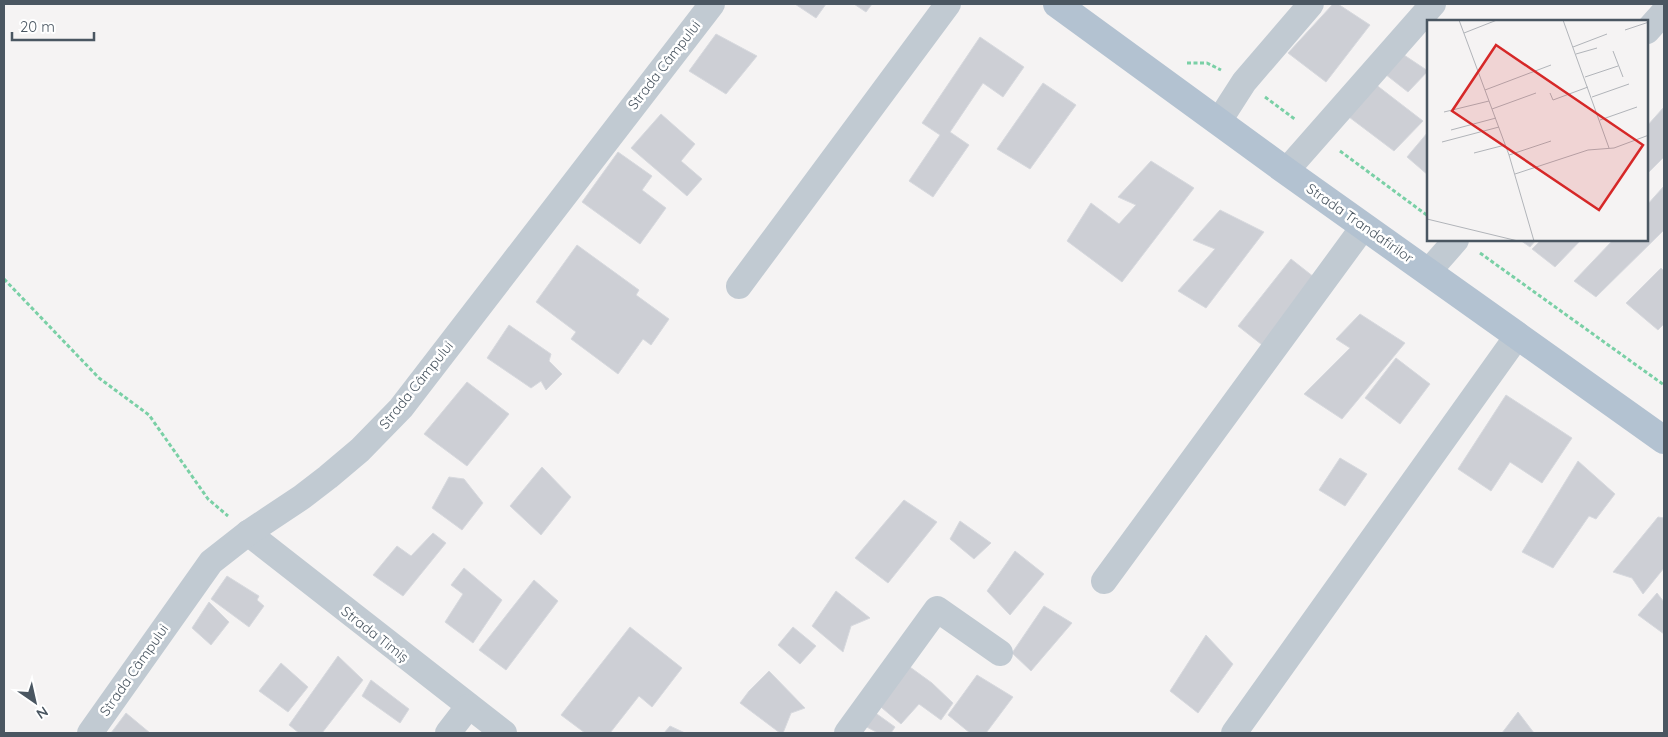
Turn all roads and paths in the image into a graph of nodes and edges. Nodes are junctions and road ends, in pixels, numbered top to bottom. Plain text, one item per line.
1 (712, 4) edge
2 (948, 4) edge
3 (1311, 4) edge
4 (1433, 4) edge
5 (1070, 7) edge
6 (1664, 12) edge
7 (1648, 31) edge
8 (1219, 122) junction
9 (1286, 171) junction
10 (1364, 226) junction
11 (1466, 246) edge
12 (1428, 272) junction
13 (4, 279) edge
14 (739, 286) dead end
15 (1518, 335) junction
16 (1664, 385) edge
17 (1664, 440) edge
18 (248, 533) junction
19 (1104, 581) dead end
20 (1000, 653) dead end
21 (468, 707) junction
22 (90, 733) edge
23 (448, 733) edge
24 (504, 733) edge
25 (847, 733) edge
26 (1234, 733) edge

1 - 18 street, Strada Câmpului
2 - 14 street
3 - 8 street
4 - 9 street
5 - 8 main road, Strada Trandafirilor
6 - 7 street
8 - 9 main road, Strada Trandafirilor
9 - 10 main road, Strada Trandafirilor
10 - 12 main road, Strada Trandafirilor
10 - 19 street
11 - 12 street
11 - 16 path
12 - 15 main road, Strada Trandafirilor
13 - 18 path
15 - 17 main road, Strada Trandafirilor
15 - 26 street
18 - 21 street, Strada Timiș
18 - 22 street, Strada Câmpului
20 - 25 street
21 - 23 street
21 - 24 street, Strada Timiș

